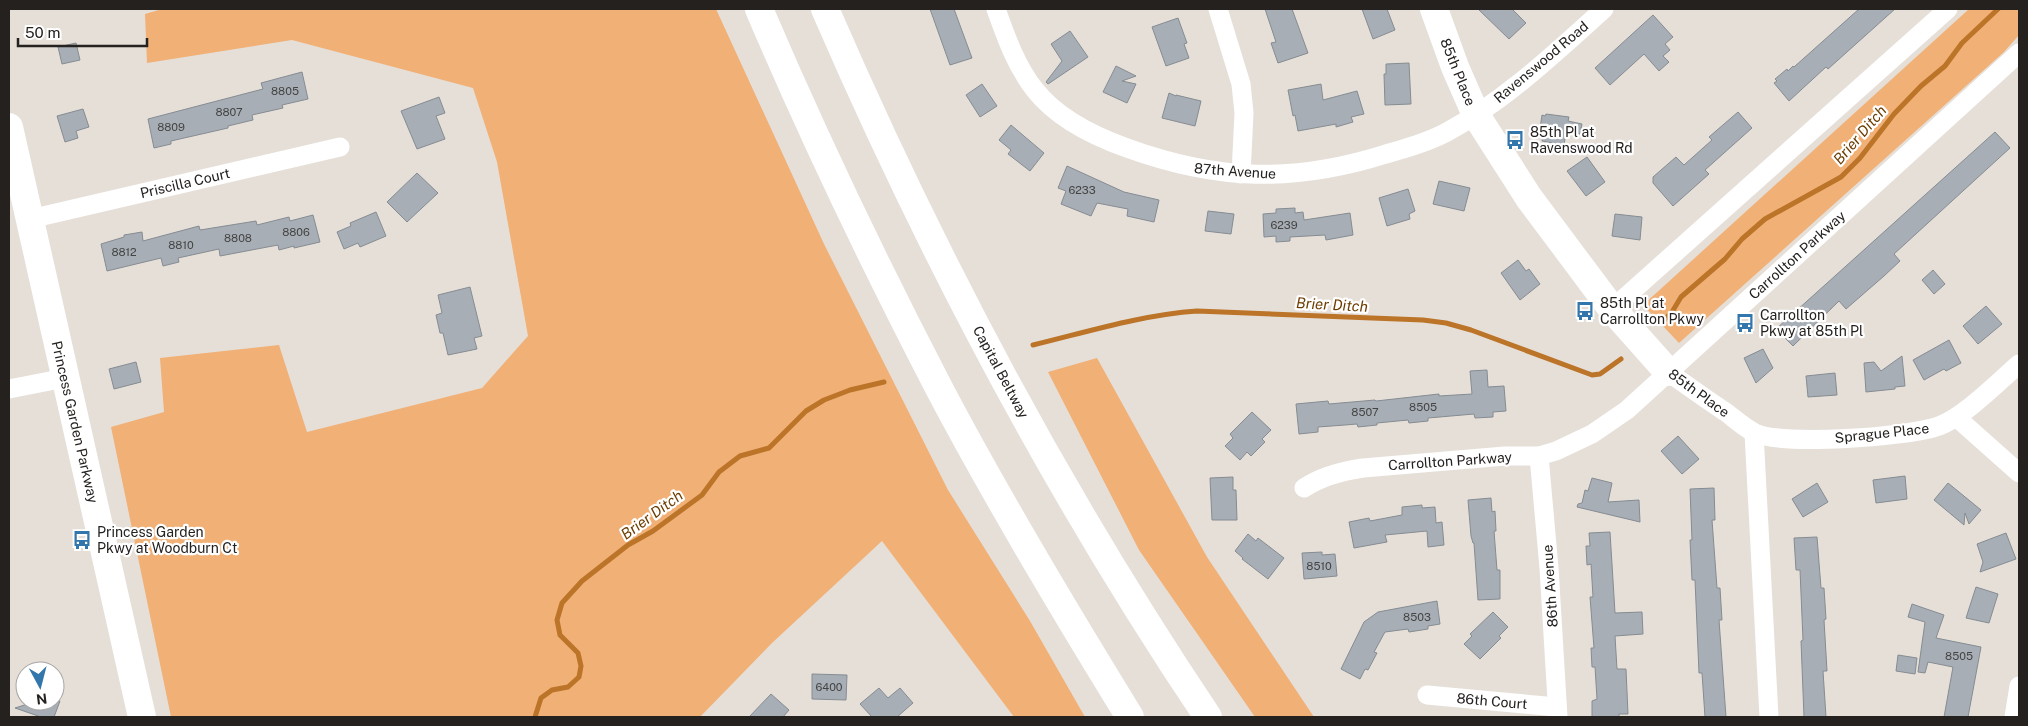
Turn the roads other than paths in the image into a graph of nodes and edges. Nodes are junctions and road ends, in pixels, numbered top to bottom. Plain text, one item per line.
1 (759, 9) edge
2 (825, 9) edge
3 (996, 9) edge
4 (1218, 9) edge
5 (1434, 9) edge
6 (1604, 9) edge
7 (1948, 9) edge
8 (2019, 53) edge
9 (1476, 115) junction
10 (9, 127) edge
11 (340, 147) dead end
12 (1241, 174) junction
13 (30, 219) junction
14 (1612, 309) junction
15 (2019, 364) edge
16 (1668, 372) junction
17 (65, 378) junction
18 (9, 389) edge
19 (1956, 417) junction
20 (1754, 433) junction
21 (1539, 456) junction
22 (2019, 474) edge
23 (1304, 488) dead end
24 (2019, 686) edge
25 (1427, 695) dead end
26 (1558, 712) edge
27 (142, 717) edge
28 (1130, 717) edge
29 (1208, 717) edge
30 (1769, 717) edge
31 (2014, 717) edge

1 - 28 main road
2 - 29 main road, Capital Beltway
3 - 12 street, 87th Avenue
4 - 12 street
5 - 9 main road, 85th Place
6 - 9 street, Ravenswood Road
7 - 14 street
8 - 16 street, Carrollton Parkway
9 - 12 street, 87th Avenue
9 - 14 main road, 85th Place
10 - 13 main road, Princess Garden Parkway
11 - 13 street, Priscilla Court
13 - 17 main road, Princess Garden Parkway
14 - 16 main road, 85th Place
15 - 19 street, Sprague Place
16 - 20 street, 85th Place
16 - 21 street, Carrollton Parkway
17 - 18 street
17 - 27 main road, Princess Garden Parkway
19 - 20 street, Sprague Place
19 - 22 street
20 - 30 street
21 - 23 street, Carrollton Parkway
21 - 26 street, 86th Avenue
24 - 31 street
25 - 26 street, 86th Court

